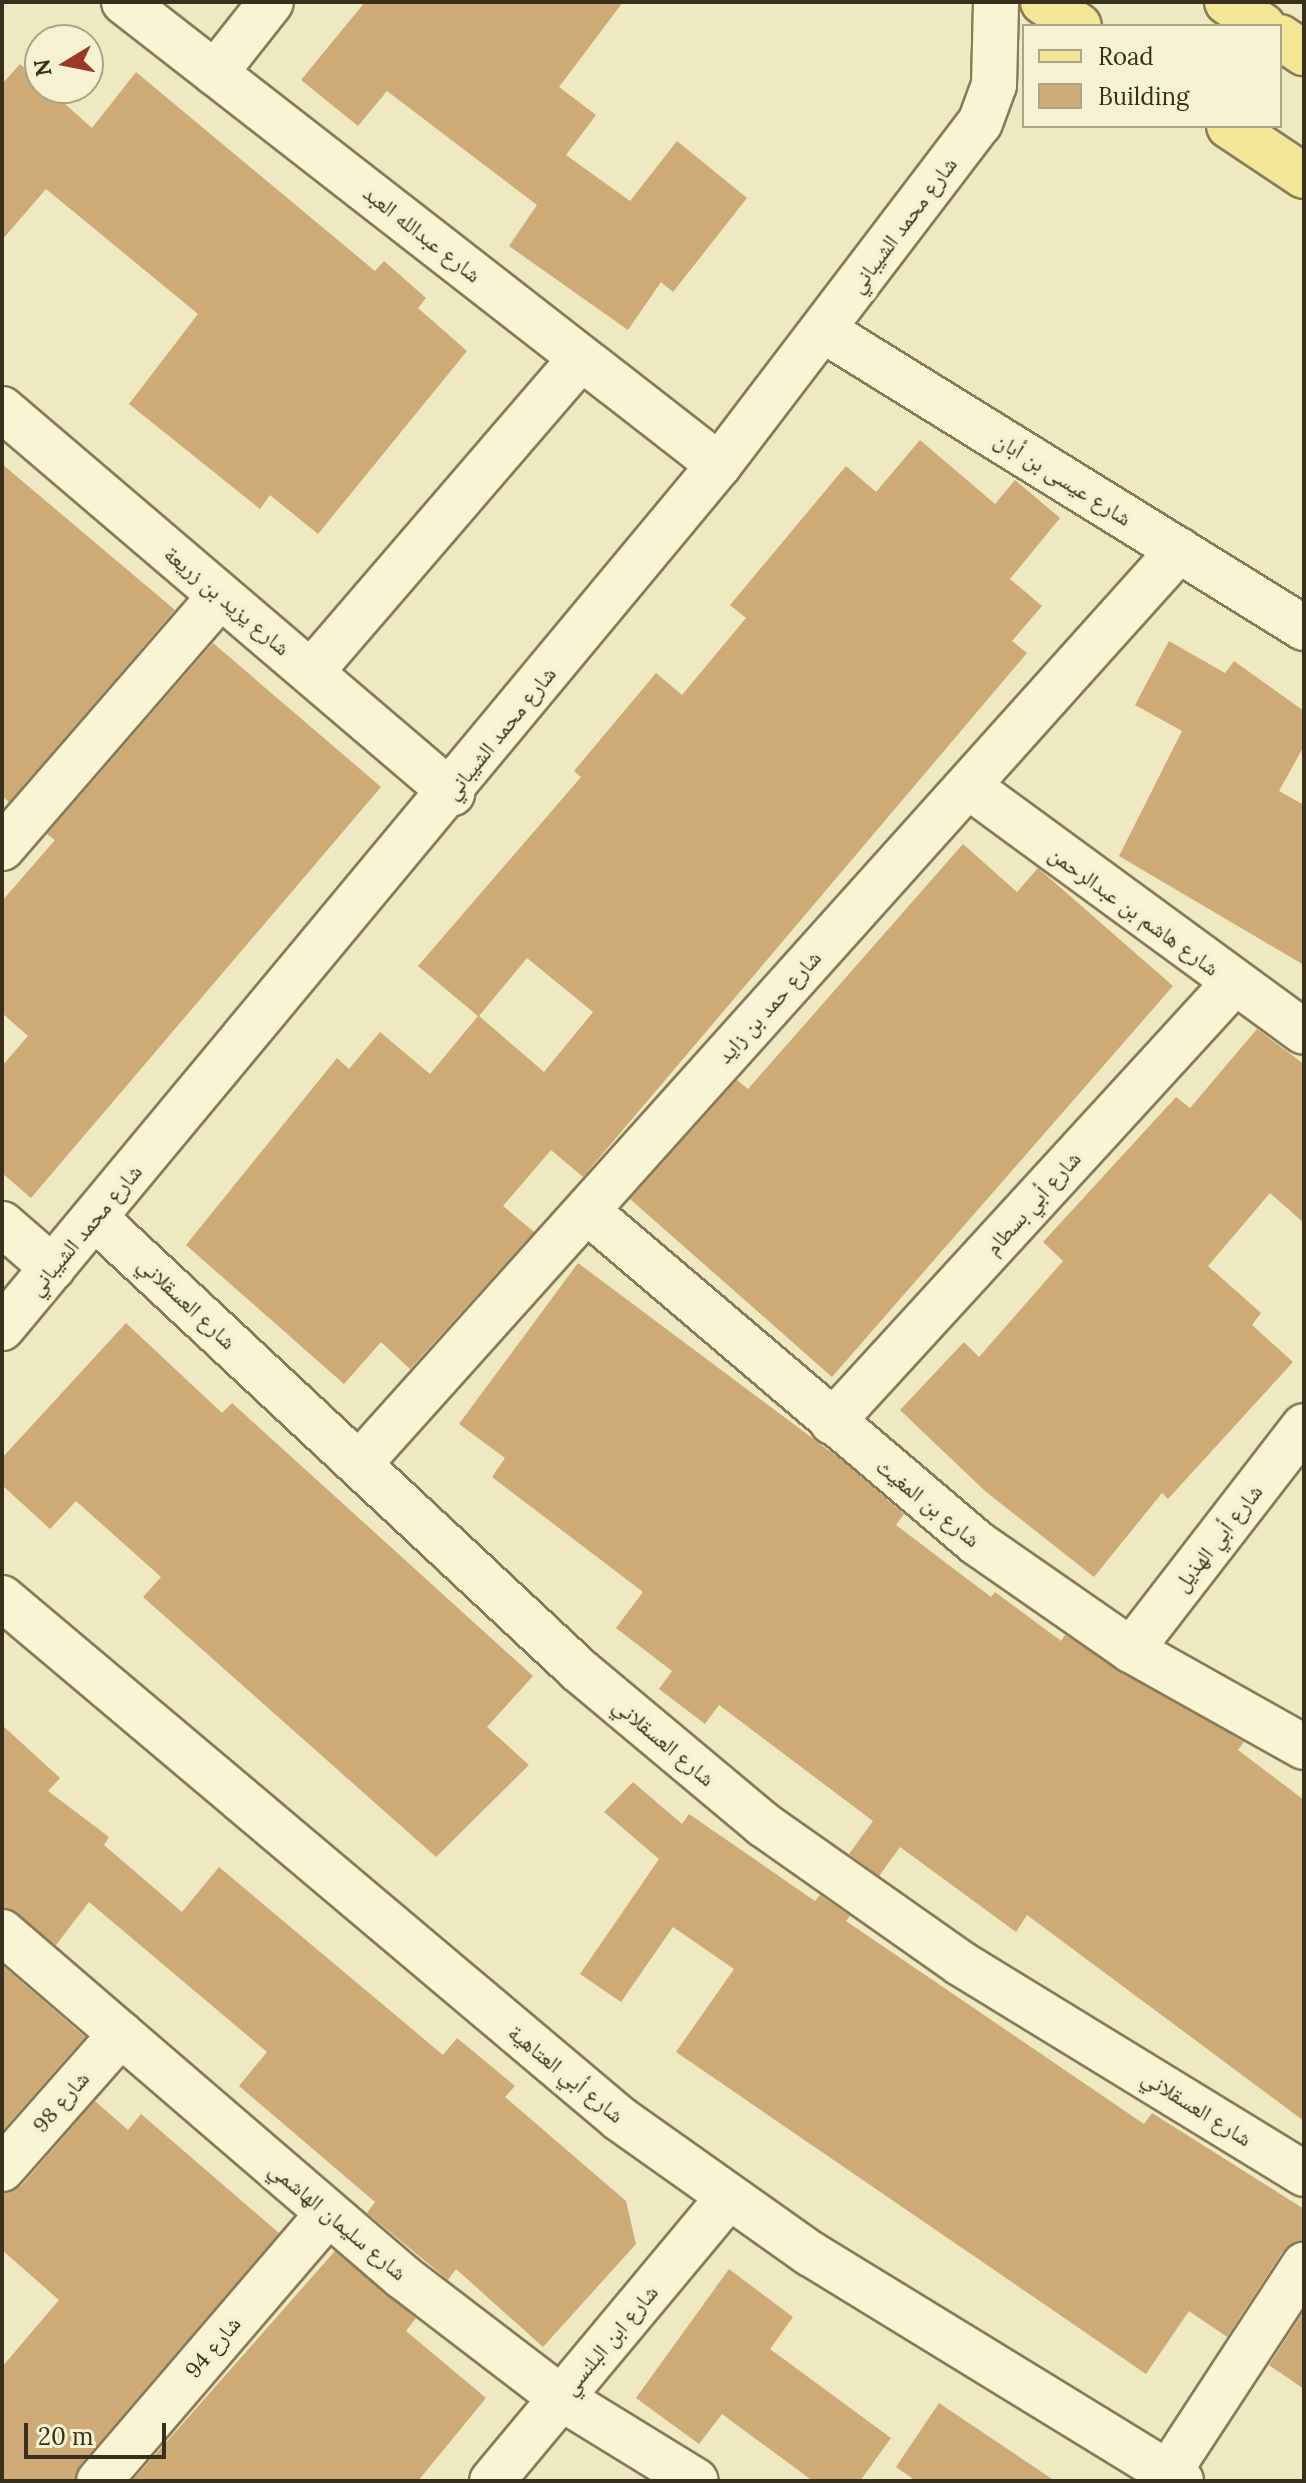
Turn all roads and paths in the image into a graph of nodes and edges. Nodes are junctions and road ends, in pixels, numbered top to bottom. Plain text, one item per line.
1 (124, 2) edge
2 (271, 2) edge
3 (996, 2) edge
4 (1043, 2) edge
5 (1227, 2) edge
6 (1076, 24) edge
7 (1260, 24) edge
8 (1282, 38) edge
9 (1304, 53) edge
10 (215, 73) junction
11 (1022, 97) edge
12 (980, 123) junction
13 (1232, 128) edge
14 (1304, 176) edge
15 (823, 330) junction
16 (581, 358) junction
17 (3, 412) edge
18 (719, 465) junction
19 (1179, 550) junction
20 (220, 596) junction
21 (1304, 628) edge
22 (311, 672) junction
23 (968, 786) junction
24 (452, 793) junction
25 (2, 848) edge
26 (1234, 983) junction
27 (1304, 1032) edge
28 (587, 1211) junction
29 (95, 1218) junction
30 (2, 1224) edge
31 (53, 1268) junction
32 (2, 1328) edge
33 (832, 1422) junction
34 (1300, 1440) edge
35 (359, 1464) junction
36 (2, 1598) edge
37 (1131, 1650) junction
38 (1304, 1747) edge
39 (2, 1932) edge
40 (121, 2034) junction
41 (2, 2169) edge
42 (1304, 2174) edge
43 (728, 2198) junction
44 (328, 2214) junction
45 (1304, 2265) edge
46 (561, 2398) junction
47 (1174, 2477) edge
48 (99, 2481) edge
49 (492, 2481) edge
50 (696, 2481) edge

1 - 10 street, شارع عبدالله العبد
2 - 10 street
3 - 12 street, شارع محمد الشيباني
4 - 6 main road
5 - 7 main road
8 - 9 main road
10 - 16 street, شارع عبدالله العبد
11 - 12 street, شارع محمد الشيباني
12 - 15 street, شارع محمد الشيباني
13 - 14 main road
15 - 18 street, شارع محمد الشيباني
15 - 19 street, شارع عيسى بن أبان
16 - 18 street, شارع عبدالله العبد
16 - 22 street
17 - 20 street, شارع يزيد بن زريعة
18 - 24 street, شارع محمد الشيباني
19 - 21 street, شارع عيسى بن أبان
19 - 23 street, شارع حمد بن زايد
20 - 22 street, شارع يزيد بن زريعة
20 - 25 street
22 - 24 street, شارع يزيد بن زريعة
23 - 26 street, شارع هاشم بن عبدالرحمن
23 - 28 street, شارع حمد بن زايد
24 - 29 street, شارع محمد الشيباني
26 - 27 street, شارع هاشم بن عبدالرحمن
26 - 33 street, شارع أبي بسطام
28 - 33 street, شارع بن المغيث
28 - 35 street, شارع حمد بن زايد
29 - 31 street, شارع محمد الشيباني
29 - 35 street, شارع العسقلاني
30 - 31 street
31 - 32 street, شارع محمد الشيباني
33 - 37 street, شارع بن المغيث
34 - 37 street, شارع أبي الهذيل
35 - 42 street, شارع العسقلاني
36 - 43 street, شارع أبي العتاهية
37 - 38 street, شارع بن المغيث
39 - 40 street, شارع سليمان الهاشمي
40 - 41 street, شارع 98
40 - 44 street, شارع سليمان الهاشمي
43 - 46 street, شارع ابن البلنسي
43 - 47 street, شارع أبي العتاهية
44 - 46 street, شارع سليمان الهاشمي
44 - 48 street, شارع 94
45 - 47 street
46 - 49 street, شارع ابن البلنسي
46 - 50 street, شارع سليمان الهاشمي

